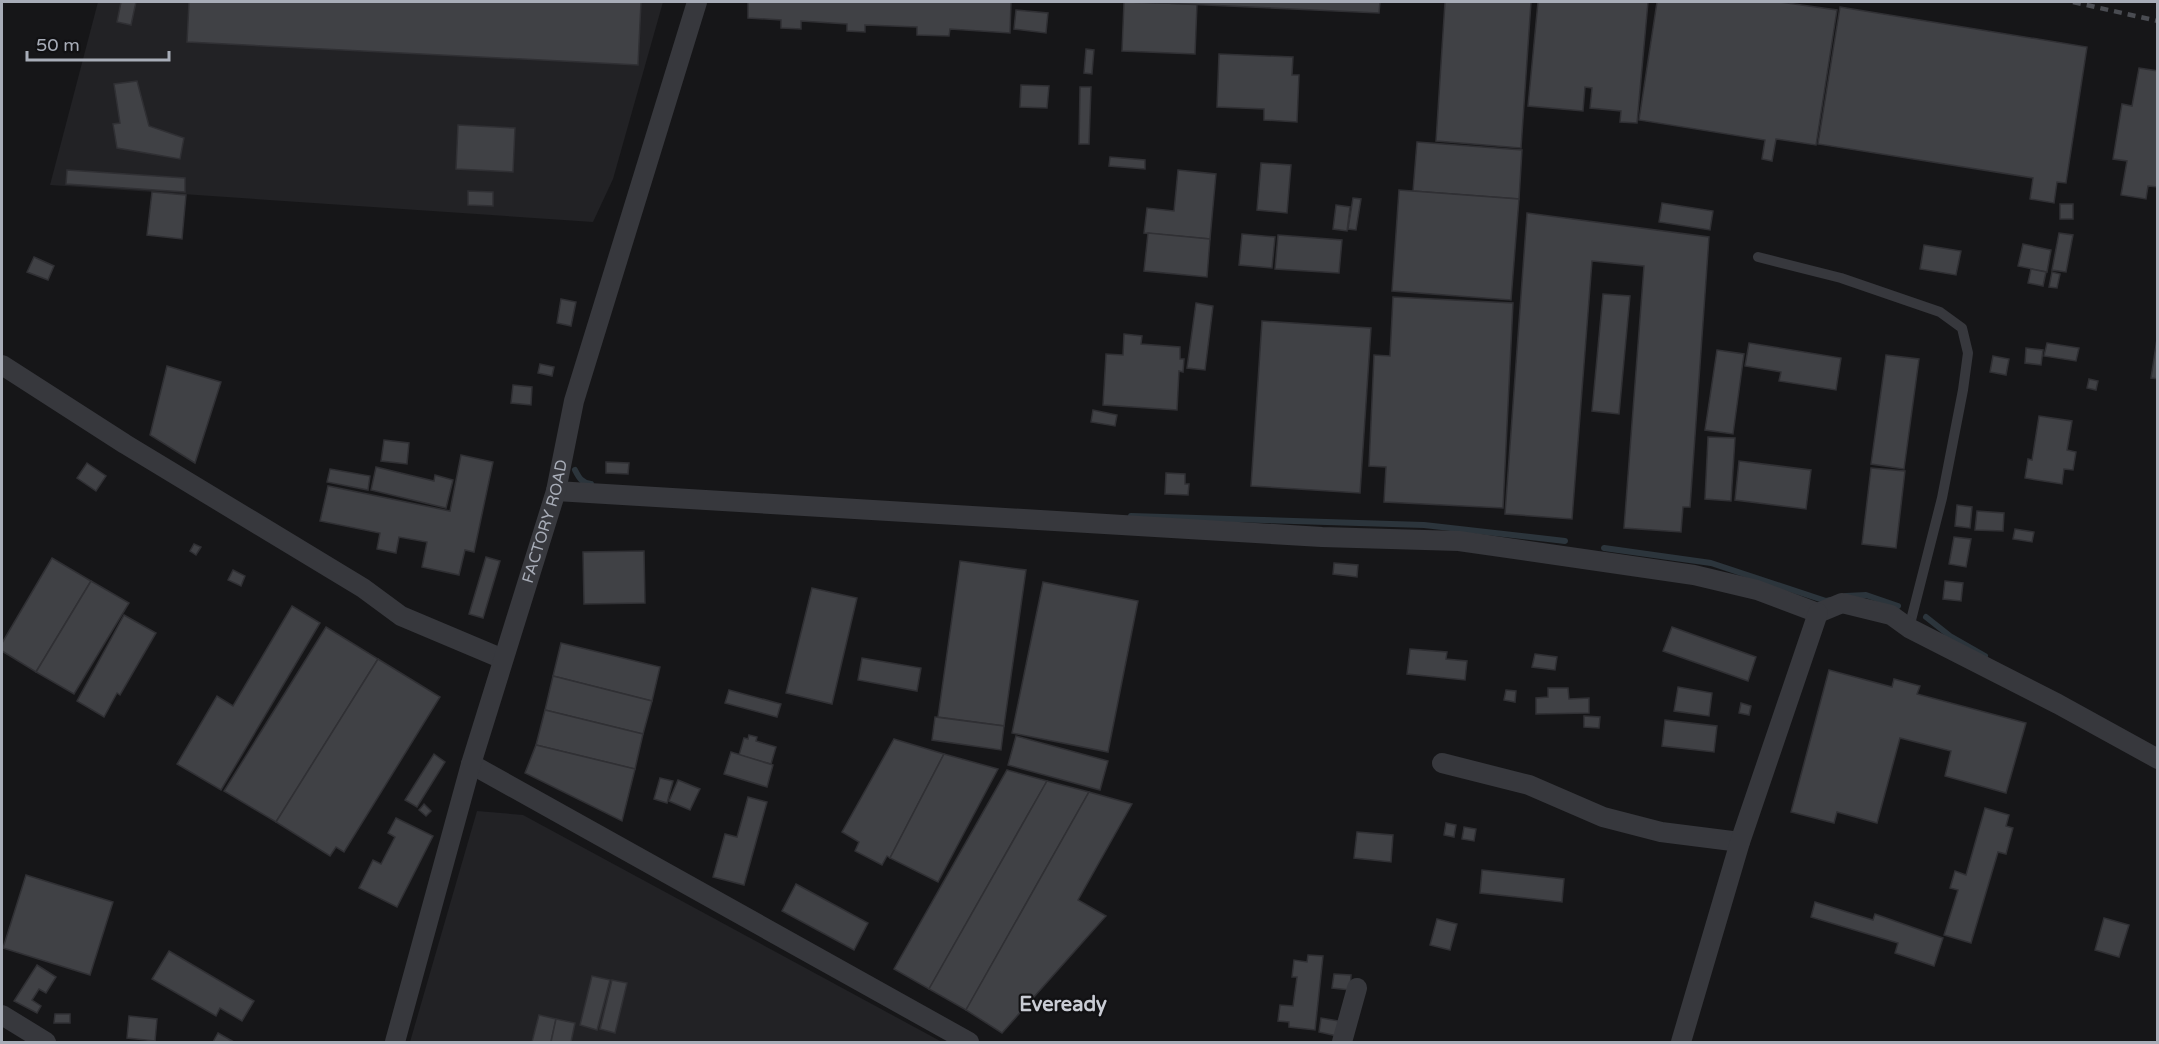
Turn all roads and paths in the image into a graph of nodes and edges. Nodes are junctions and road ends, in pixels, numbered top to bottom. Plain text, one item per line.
1 (697, 2) edge
2 (1758, 257) dead end
3 (2, 365) edge
4 (556, 491) junction
5 (1818, 613) junction
6 (1909, 628) junction
7 (503, 659) junction
8 (2157, 759) edge
9 (1442, 763) dead end
10 (471, 764) junction
11 (1740, 842) junction
12 (1357, 988) dead end
13 (2, 1015) edge
14 (46, 1042) edge
15 (395, 1042) edge
16 (969, 1042) edge
17 (1342, 1042) edge
18 (1681, 1042) edge

1 - 4 street, FACTORY ROAD
2 - 6 lane
3 - 7 street
4 - 5 street
4 - 7 street, FACTORY ROAD
5 - 6 street
5 - 11 street
6 - 8 street
7 - 10 street, FACTORY ROAD
9 - 11 street
10 - 15 street, FACTORY ROAD
10 - 16 street
11 - 18 street
12 - 17 street
13 - 14 street

